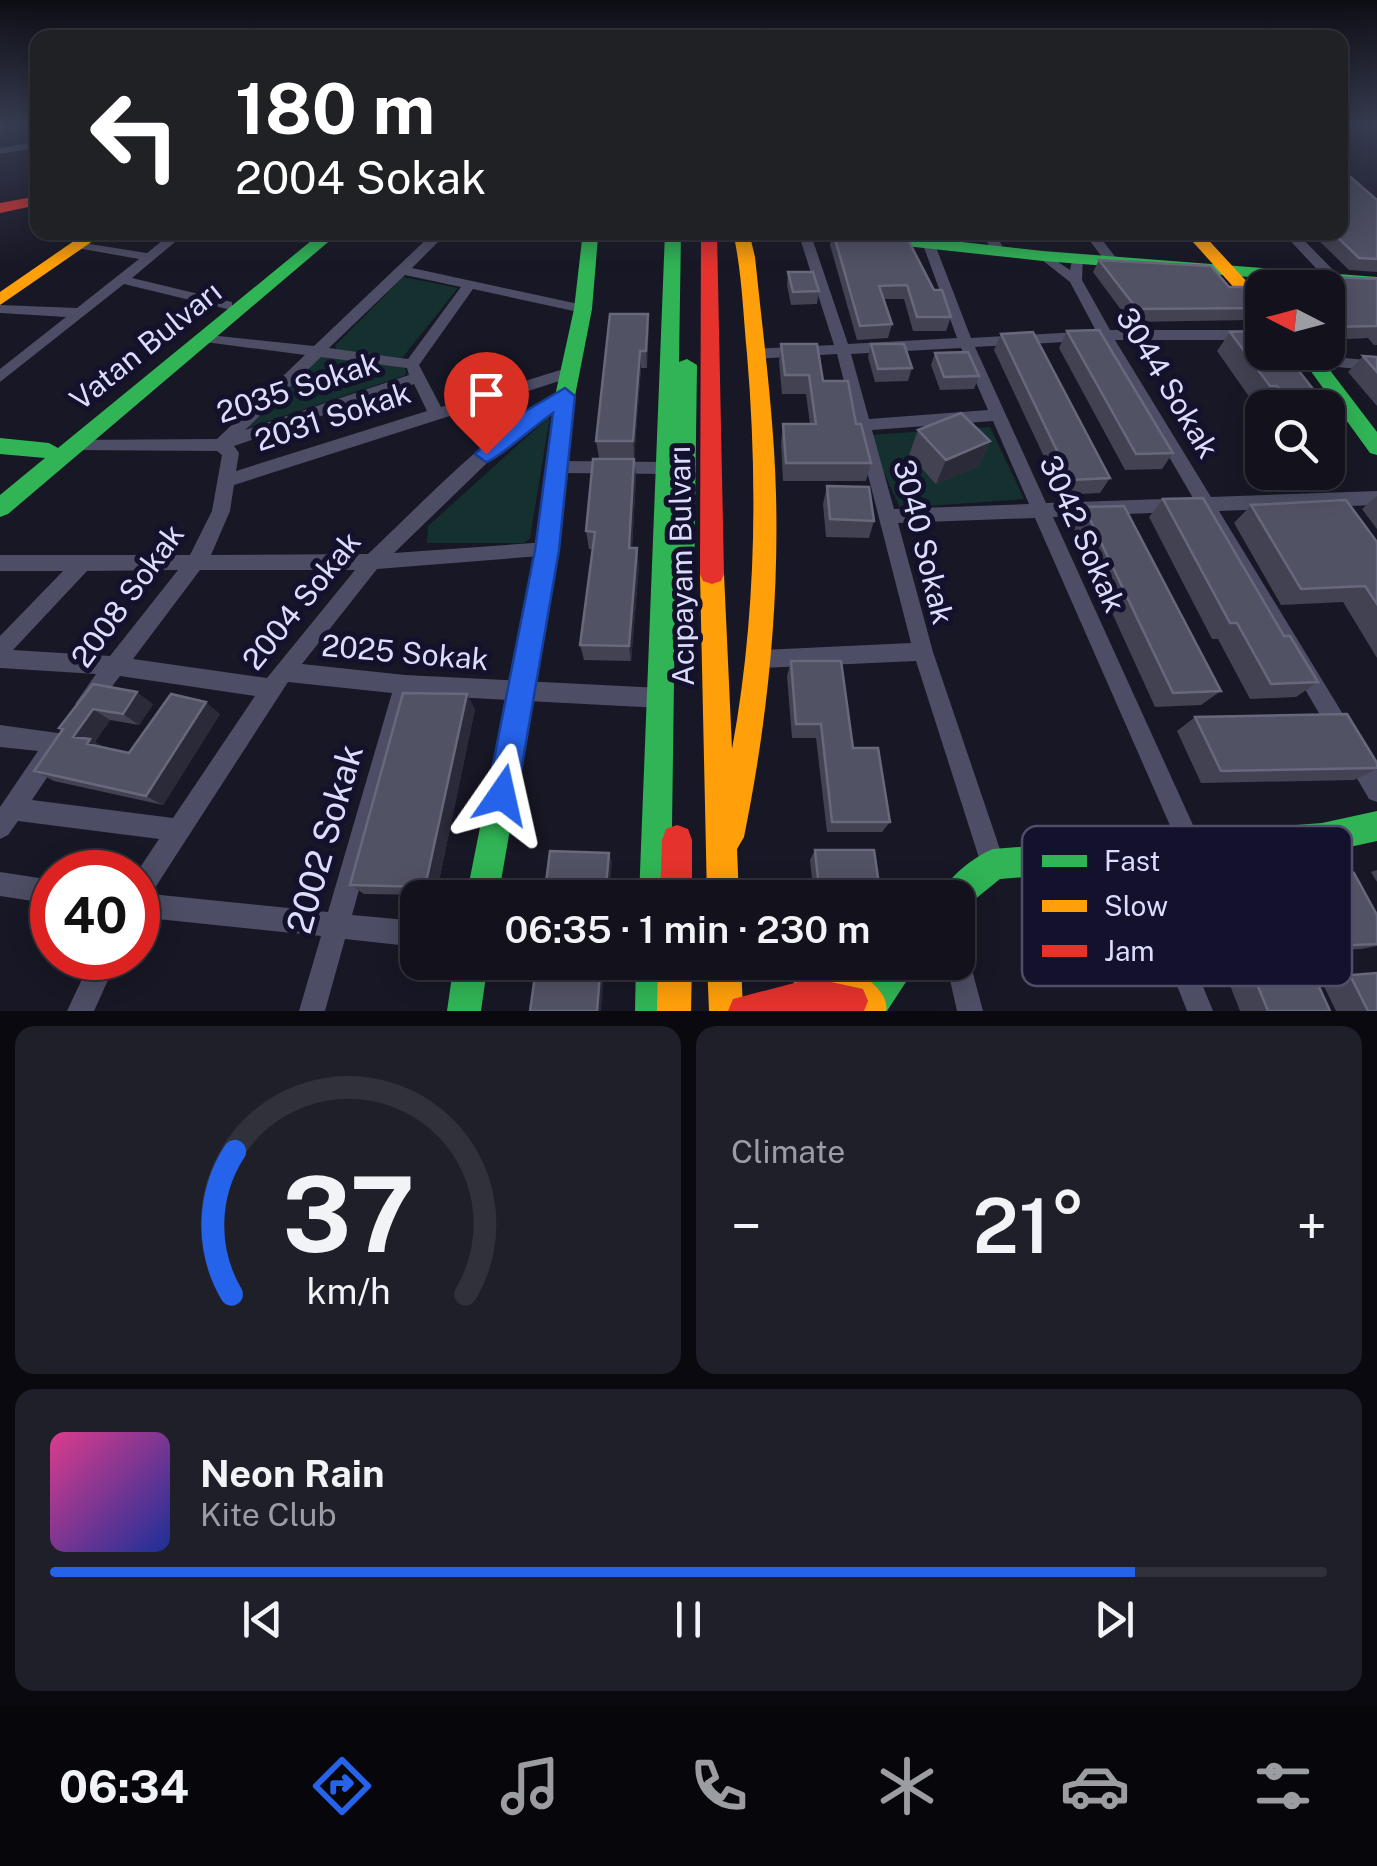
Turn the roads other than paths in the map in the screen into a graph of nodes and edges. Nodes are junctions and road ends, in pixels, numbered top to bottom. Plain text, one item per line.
1 (30, 202) edge
2 (0, 208) edge
3 (89, 240) edge
4 (93, 240) edge
5 (170, 240) edge
6 (306, 240) edge
7 (322, 240) edge
8 (434, 240) edge
9 (582, 240) edge
10 (673, 240) edge
11 (688, 240) edge
12 (709, 240) edge
13 (743, 240) edge
14 (807, 240) edge
15 (909, 240) edge
16 (1096, 240) edge
17 (1199, 240) edge
18 (1296, 240) edge
19 (993, 241) edge
20 (928, 242) junction
21 (148, 257) junction
22 (1112, 259) junction
23 (1224, 268) junction
24 (1077, 269) junction
25 (402, 270) junction
26 (1248, 270) edge
27 (1325, 270) edge
28 (1345, 278) edge
29 (123, 280) junction
30 (1377, 282) edge
31 (470, 286) junction
32 (1245, 290) edge
33 (0, 300) edge
34 (227, 305) junction
35 (0, 309) edge
36 (583, 309) junction
37 (80, 313) junction
38 (1105, 335) junction
39 (1245, 335) edge
40 (206, 337) junction
41 (966, 344) junction
42 (318, 350) junction
43 (843, 350) junction
44 (754, 354) junction
45 (1345, 361) edge
46 (1377, 366) edge
47 (415, 370) junction
48 (1320, 370) edge
49 (570, 372) junction
50 (0, 377) edge
51 (565, 396) junction
52 (455, 407) junction
53 (436, 413) junction
54 (998, 415) junction
55 (864, 424) junction
56 (514, 427) junction
57 (75, 444) junction
58 (220, 445) junction
59 (0, 446) edge
60 (1377, 447) edge
61 (49, 451) junction
62 (559, 467) junction
63 (664, 468) junction
64 (228, 480) junction
65 (0, 492) edge
66 (1377, 498) edge
67 (1207, 504) junction
68 (0, 508) edge
69 (1042, 509) junction
70 (886, 516) junction
71 (663, 528) junction
72 (547, 550) junction
73 (372, 562) junction
74 (0, 563) edge
75 (190, 565) junction
76 (80, 566) junction
77 (682, 602) junction
78 (0, 650) edge
79 (923, 652) junction
80 (0, 659) edge
81 (761, 659) junction
82 (115, 666) junction
83 (277, 680) junction
84 (405, 685) junction
85 (521, 692) junction
86 (661, 698) junction
87 (0, 736) edge
88 (57, 742) junction
89 (1377, 791) edge
90 (6, 818) edge
91 (1182, 826) edge
92 (1377, 826) edge
93 (178, 830) junction
94 (1352, 831) edge
95 (160, 858) edge
96 (1022, 862) edge
97 (992, 864) junction
98 (485, 880) edge
99 (656, 880) edge
100 (676, 880) edge
101 (721, 880) edge
102 (722, 880) edge
103 (975, 880) edge
104 (0, 884) edge
105 (30, 889) edge
106 (1352, 893) edge
107 (160, 907) edge
108 (1368, 922) edge
109 (337, 926) junction
110 (400, 932) edge
111 (94, 980) edge
112 (468, 980) edge
113 (653, 980) edge
114 (675, 980) edge
115 (725, 980) edge
116 (834, 980) edge
117 (889, 980) edge
118 (963, 980) edge
119 (1190, 986) edge
120 (870, 1007) edge
121 (80, 1011) edge
122 (312, 1011) edge
123 (464, 1011) edge
124 (652, 1011) edge
125 (674, 1011) edge
126 (726, 1011) edge
127 (745, 1011) edge
128 (846, 1011) edge
129 (970, 1011) edge
130 (1200, 1011) edge

1 - 2 main road
3 - 33 main road
4 - 21 street
5 - 21 street
6 - 34 main road, Vatan Bulvarı
7 - 40 main road, Vatan Bulvarı
8 - 25 street
9 - 36 main road
10 - 63 main road
11 - 77 main road, Acıpayam Bulvarı
12 - 101 main road, Acıpayam Bulvarı
13 - 44 main road
14 - 43 street, 3040 Sokak
15 - 20 main road
16 - 22 street
17 - 23 main road
18 - 27 street
19 - 20 main road
19 - 24 main road
20 - 41 street, 3042 Sokak
21 - 29 street
22 - 23 main road
22 - 24 main road
23 - 26 main road
23 - 32 main road
24 - 38 street, 3044 Sokak
25 - 31 street
25 - 42 street
28 - 30 main road
29 - 34 street
29 - 37 street
31 - 36 street
31 - 47 street
34 - 61 main road, Vatan Bulvarı
35 - 37 street
36 - 49 main road
37 - 50 street
38 - 39 street
38 - 41 street
38 - 67 street, 3044 Sokak
40 - 42 street
40 - 57 main road, Vatan Bulvarı
41 - 43 street
41 - 54 street, 3042 Sokak
42 - 47 street
42 - 58 street
43 - 44 street
43 - 55 street, 3040 Sokak
44 - 81 main road
45 - 46 street
47 - 53 street
47 - 58 street, 2035 Sokak
48 - 60 main road
49 - 51 main road
49 - 52 street, 2031 Sokak
51 - 56 street, 2004 Sokak
51 - 62 main road
52 - 53 street, 2031 Sokak
52 - 56 street
53 - 64 street, 2031 Sokak
54 - 55 street
54 - 69 street, 3042 Sokak
55 - 70 street, 3040 Sokak
56 - 73 street, 2004 Sokak
57 - 58 street, 2035 Sokak
57 - 68 main road, Vatan Bulvarı
58 - 64 street
59 - 61 main road
61 - 65 main road, Vatan Bulvarı
62 - 63 street
62 - 72 main road
63 - 71 main road
64 - 75 street, 2008 Sokak
66 - 67 street
67 - 69 street
67 - 89 street, 3044 Sokak
69 - 70 street
69 - 91 street, 3042 Sokak
70 - 79 street, 3040 Sokak
71 - 77 main road
71 - 86 main road
72 - 73 street
72 - 85 main road
73 - 75 street
73 - 83 street, 2004 Sokak
74 - 76 street
75 - 76 street
75 - 82 street, 2008 Sokak
76 - 78 street, 2008 Sokak
77 - 100 main road, Acıpayam Bulvarı
79 - 81 street
79 - 97 street, 3040 Sokak
80 - 82 street, 2025 Sokak
81 - 102 main road
82 - 83 street, 2025 Sokak
82 - 88 street, 2008 Sokak
83 - 84 street, 2025 Sokak
83 - 93 street, 2004 Sokak
84 - 85 street, 2025 Sokak
84 - 109 street, 2002 Sokak
85 - 86 street, 2025 Sokak
85 - 98 main road
86 - 99 main road
87 - 88 street
88 - 90 street, 2008 Sokak
90 - 93 street
92 - 94 main road
93 - 95 street, 2004 Sokak
96 - 97 main road
97 - 103 main road
104 - 105 street
106 - 108 street
107 - 109 street
109 - 110 street
109 - 122 street, 2002 Sokak
111 - 121 street
112 - 123 main road
113 - 124 main road
114 - 125 main road
115 - 126 main road
116 - 120 main road
117 - 120 main road
118 - 129 street
119 - 130 street
120 - 127 main road
120 - 128 main road

